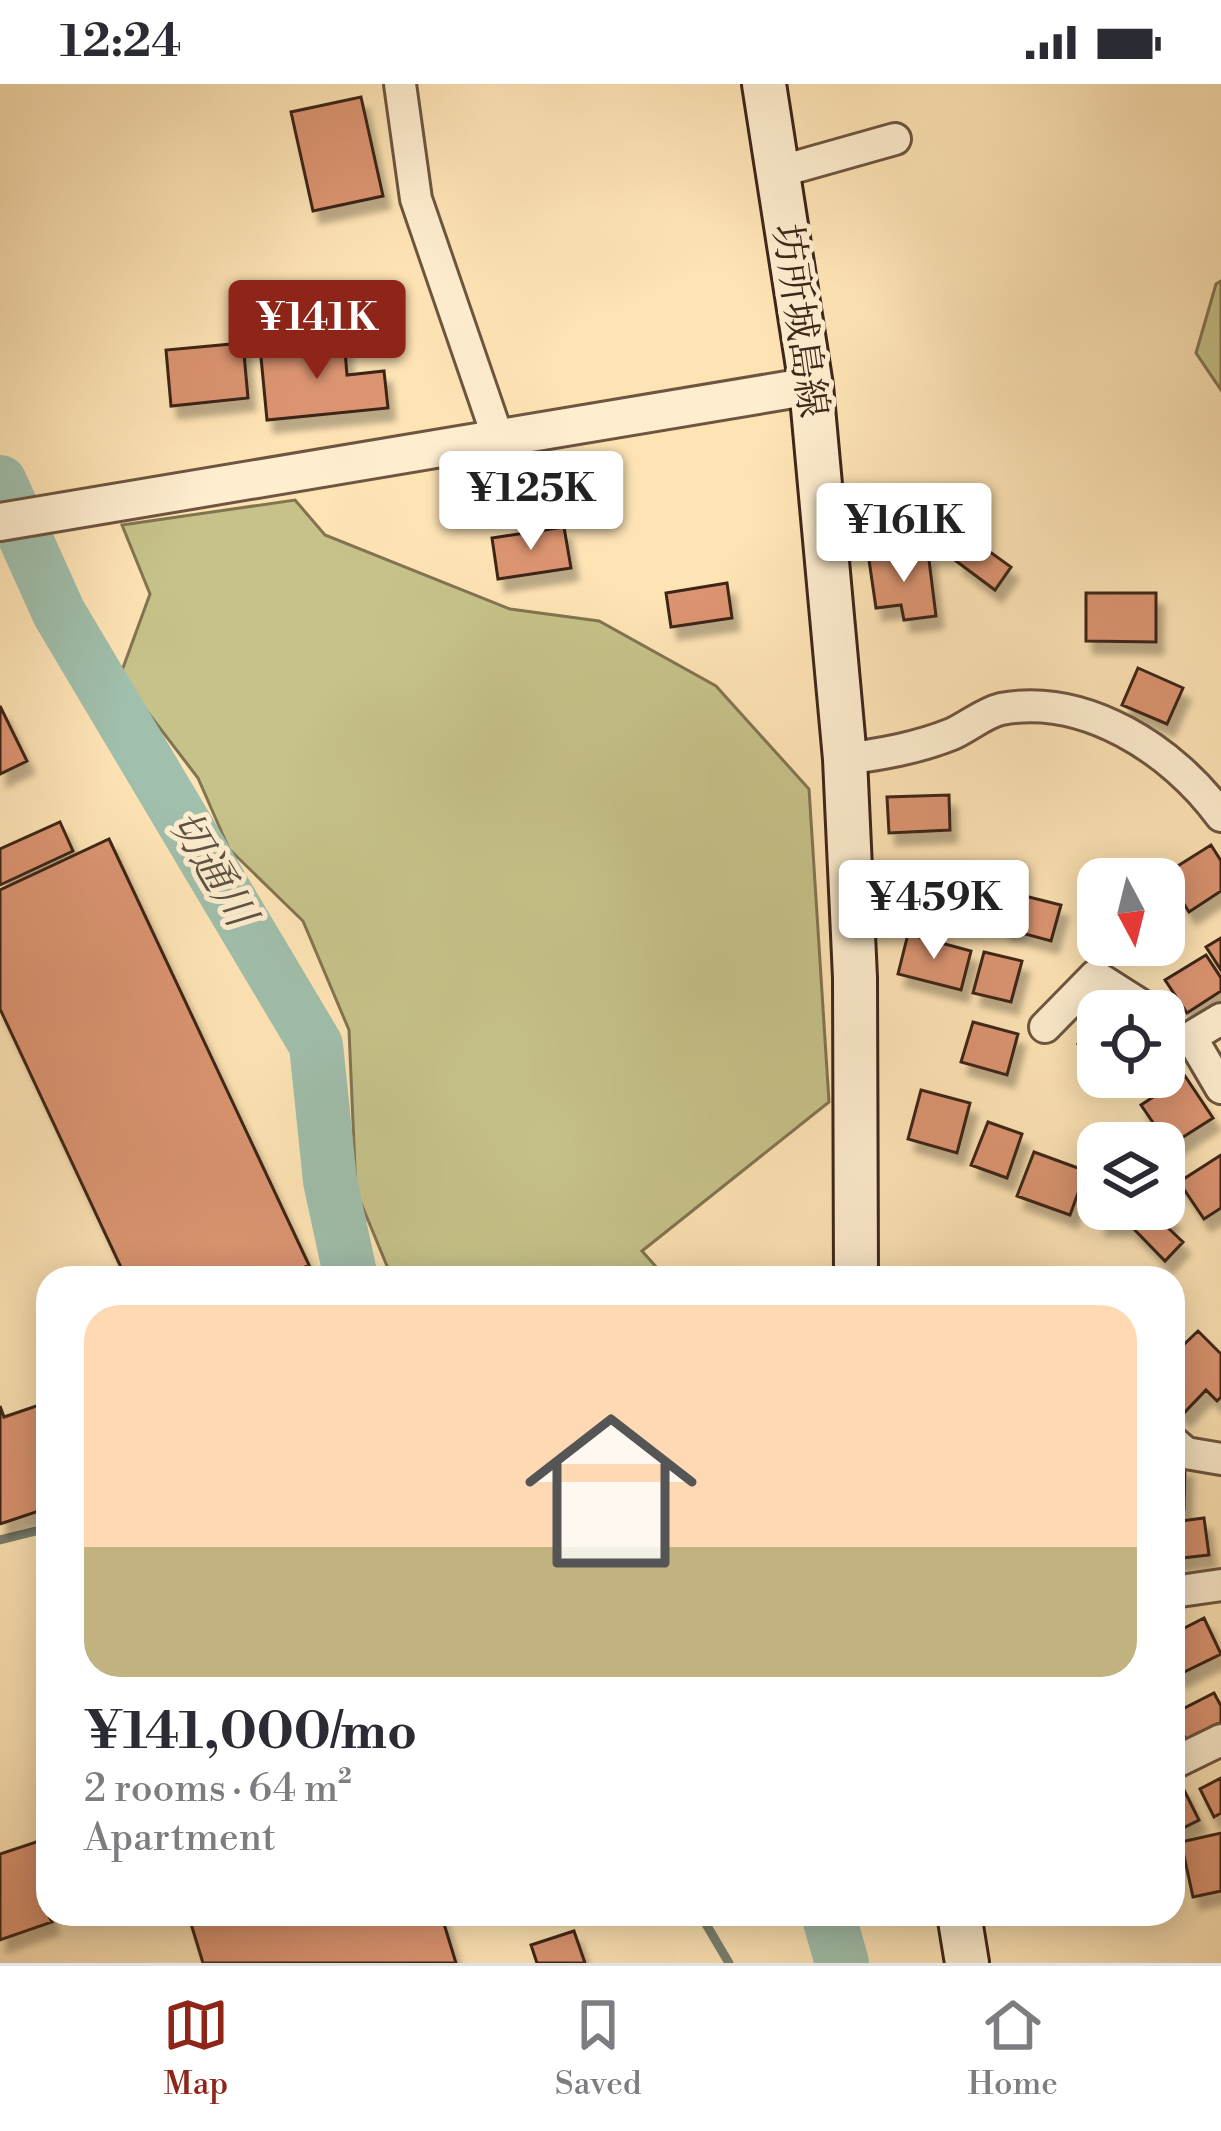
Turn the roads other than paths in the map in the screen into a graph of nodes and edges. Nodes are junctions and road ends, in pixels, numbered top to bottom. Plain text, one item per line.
1 (400, 84) edge
2 (764, 84) edge
3 (895, 139) dead end
4 (778, 172) junction
5 (811, 386) junction
6 (498, 438) junction
7 (0, 523) edge
8 (845, 759) junction
9 (1221, 816) edge
10 (1082, 990) edge
11 (1117, 990) edge
12 (1077, 995) edge
13 (1221, 1019) edge
14 (1045, 1028) dead end
15 (1185, 1033) edge
16 (1191, 1037) junction
17 (1221, 1088) edge
18 (856, 1266) edge
19 (1185, 1452) edge
20 (1221, 1459) edge
21 (1221, 1585) edge
22 (1185, 1590) edge
23 (1221, 1740) edge
24 (1185, 1758) edge
25 (960, 1926) edge
26 (968, 1963) edge

1 - 6 street
2 - 4 main road, 坊所城島線
3 - 4 street
4 - 5 main road, 坊所城島線
5 - 6 street
5 - 8 main road, 坊所城島線
6 - 7 street
8 - 9 street
8 - 18 main road, 坊所城島線
10 - 11 street
12 - 14 street
13 - 16 street
15 - 16 street
16 - 17 street
19 - 20 street
21 - 22 street
23 - 24 street
25 - 26 main road

